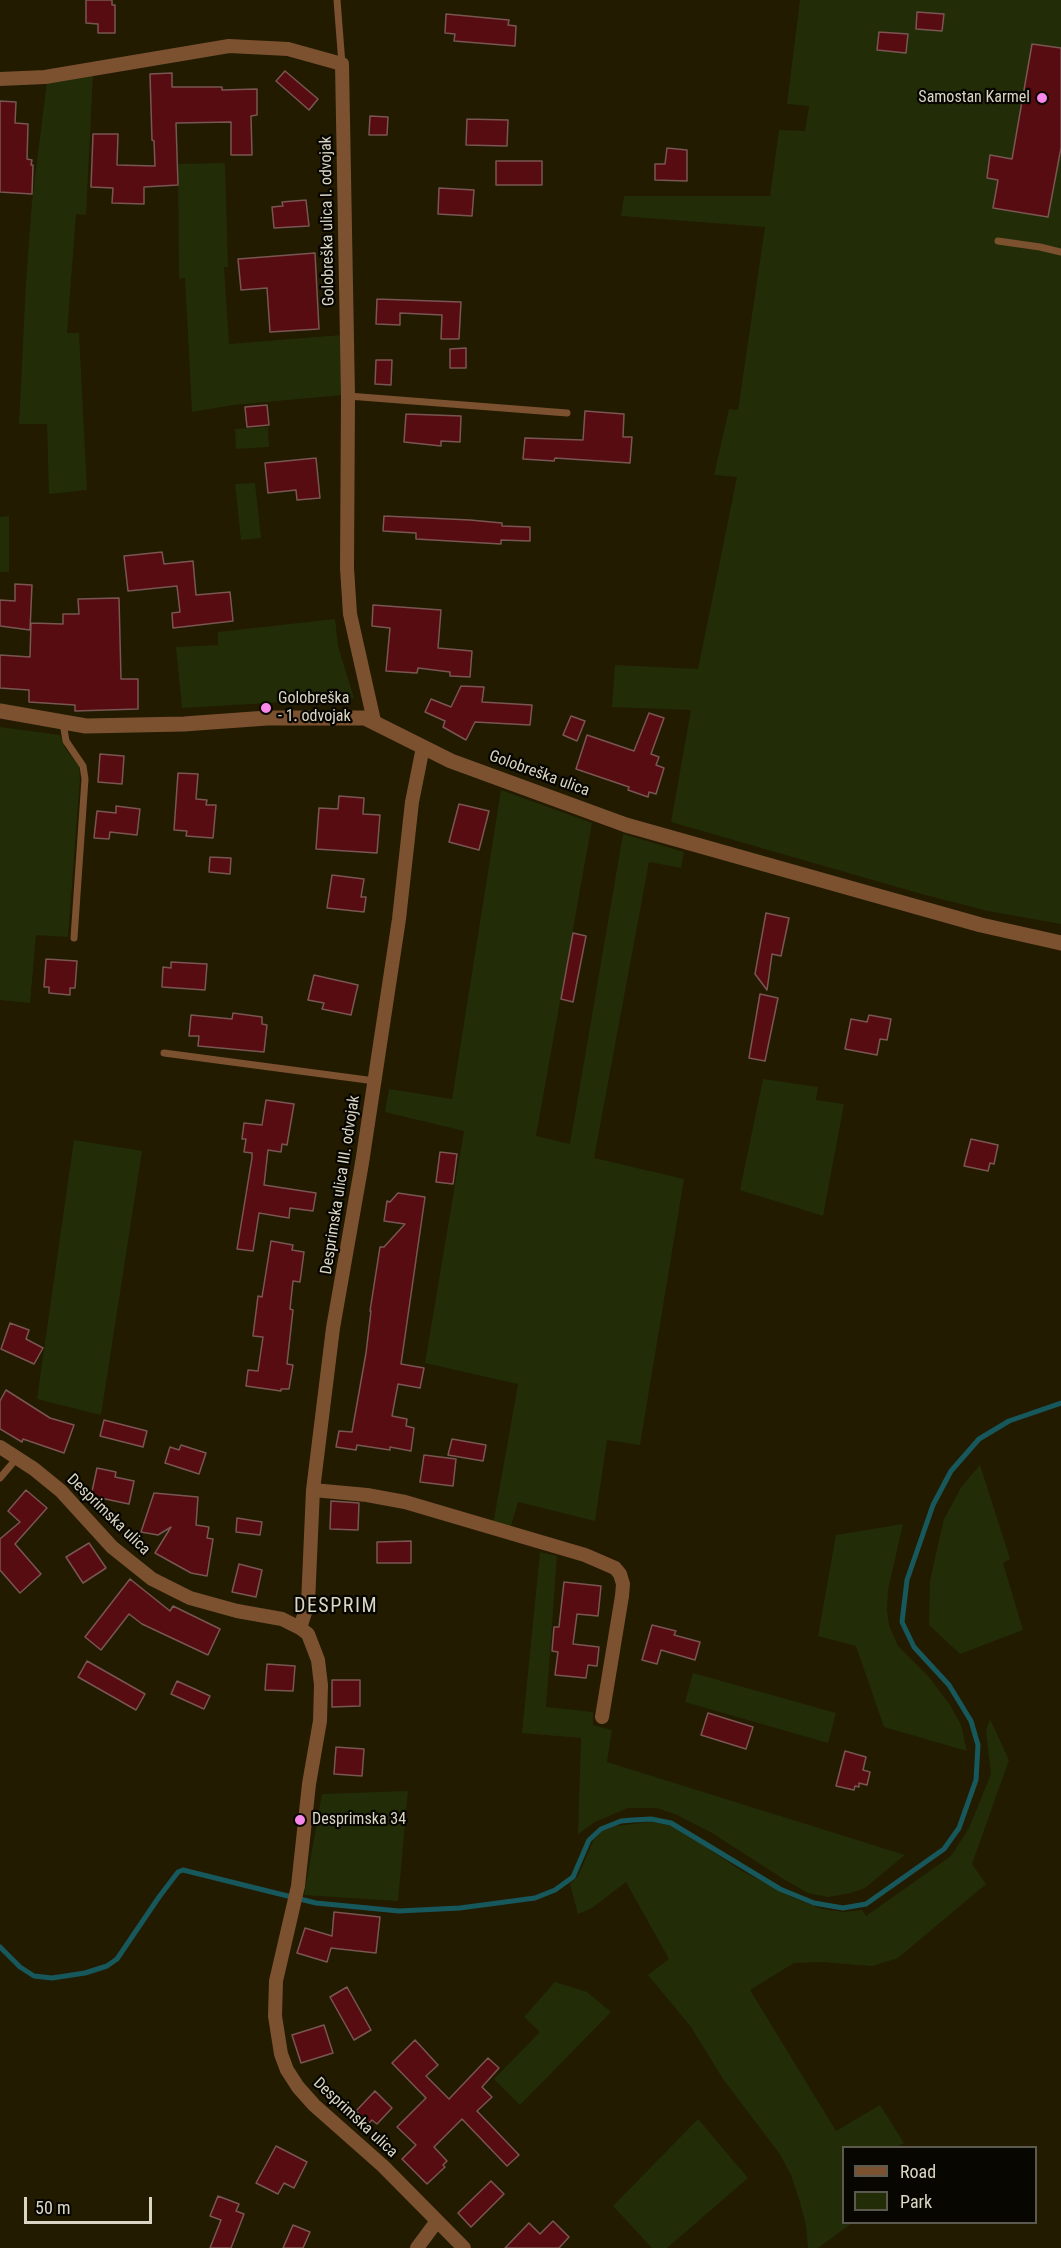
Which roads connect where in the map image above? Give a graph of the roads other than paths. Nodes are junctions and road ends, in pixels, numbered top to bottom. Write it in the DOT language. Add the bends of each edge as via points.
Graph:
graph roads {
  1 [pos="337,0"];
  2 [pos="342,64"];
  3 [pos="0,79"];
  4 [pos="998,241"];
  5 [pos="1061,252"];
  6 [pos="348,396"];
  7 [pos="567,413"];
  8 [pos="0,711"];
  9 [pos="374,721"];
  10 [pos="63,723"];
  11 [pos="423,747"];
  12 [pos="74,938"];
  13 [pos="1061,943"];
  14 [pos="164,1053"];
  15 [pos="375,1081"];
  16 [pos="0,1447"];
  17 [pos="17,1458"];
  18 [pos="0,1478"];
  19 [pos="313,1490"];
  20 [pos="300,1628"];
  21 [pos="602,1717"];
  22 [pos="437,2221"];
  23 [pos="417,2248"];
  24 [pos="464,2248"];
  1 -- 2 [label="lane"];
  2 -- 3 [label="street" via="288,50 229,46 55,76"];
  2 -- 6 [label="street, Golobreška ulica I. odvojak"];
  4 -- 5 [label="lane"];
  6 -- 7 [label="lane"];
  6 -- 9 [label="street, Golobreška ulica I. odvojak" via="346,506 350,614"];
  8 -- 10 [label="street, Golobreška ulica"];
  9 -- 10 [label="street, Golobreška ulica" via="354,717 134,726"];
  9 -- 11 [label="street, Golobreška ulica"];
  10 -- 12 [label="lane" via="66,741 83,766 85,779"];
  11 -- 13 [label="street, Golobreška ulica" via="486,775 626,825 981,925"];
  11 -- 15 [label="street, Desprimska ulica III. odvojak"];
  14 -- 15 [label="lane"];
  15 -- 19 [label="street, Desprimska ulica III. odvojak" via="333,1328"];
  16 -- 17 [label="street, Desprimska ulica"];
  17 -- 18 [label="lane"];
  17 -- 20 [label="street, Desprimska ulica" via="61,1491 112,1547 152,1579 190,1598 282,1619"];
  19 -- 20 [label="street, Desprimska ulica III. odvojak" via="308,1603"];
  19 -- 21 [label="street" via="405,1502 585,1555 615,1568 622,1590"];
  20 -- 22 [label="street, Desprimska ulica" via="314,1645 321,1685 320,1721 298,1886 276,1981 277,2037 287,2070 298,2087"];
  22 -- 23 [label="street"];
  22 -- 24 [label="street, Desprimska ulica"];
}
